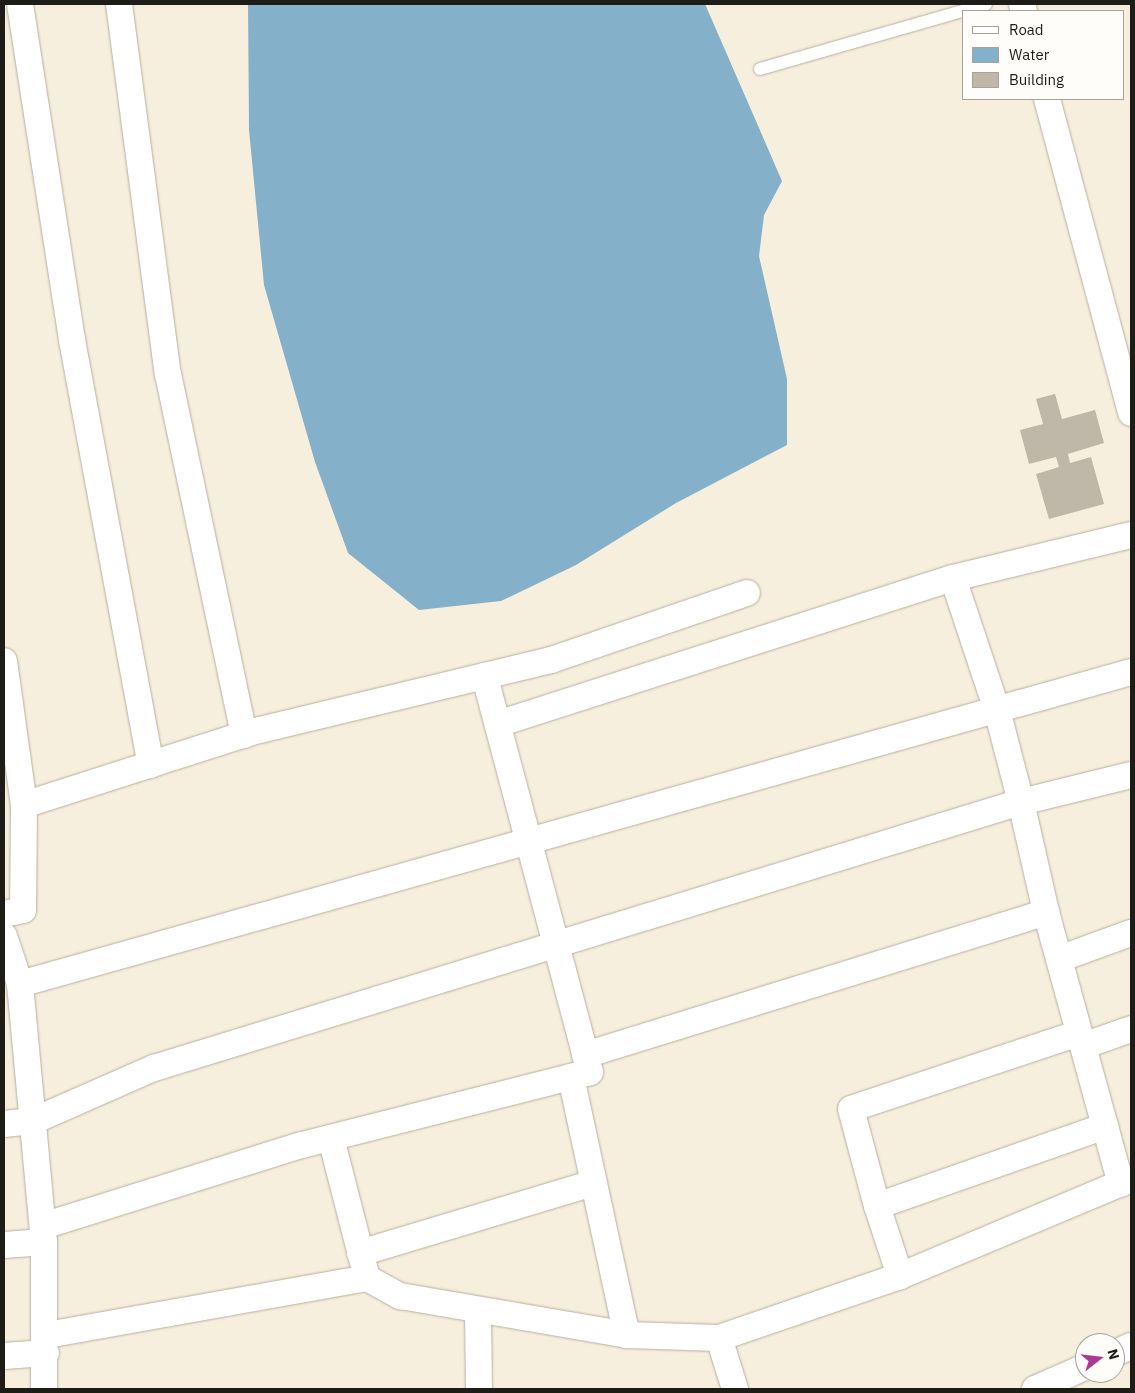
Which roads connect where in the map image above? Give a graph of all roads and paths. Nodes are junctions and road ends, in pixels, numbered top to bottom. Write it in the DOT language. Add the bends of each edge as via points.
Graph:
graph roads {
  1 [pos="20,4"];
  2 [pos="119,4"];
  3 [pos="986,4"];
  4 [pos="965,10"];
  5 [pos="962,11"];
  6 [pos="760,68"];
  7 [pos="1047,100"];
  8 [pos="1131,413"];
  9 [pos="1131,535"];
  10 [pos="953,578"];
  11 [pos="747,593"];
  12 [pos="4,661"];
  13 [pos="1131,672"];
  14 [pos="485,676"];
  15 [pos="997,710"];
  16 [pos="498,724"];
  17 [pos="244,735"];
  18 [pos="151,765"];
  19 [pos="1131,775"];
  20 [pos="1022,802"];
  21 [pos="24,805"];
  22 [pos="530,841"];
  23 [pos="1046,912"];
  24 [pos="4,914"];
  25 [pos="1131,932"];
  26 [pos="4,936"];
  27 [pos="557,944"];
  28 [pos="1059,958"];
  29 [pos="20,984"];
  30 [pos="1131,1029"];
  31 [pos="1081,1039"];
  32 [pos="585,1055"];
  33 [pos="571,1077"];
  34 [pos="33,1121"];
  35 [pos="4,1124"];
  36 [pos="1105,1126"];
  37 [pos="331,1138"];
  38 [pos="1126,1181"];
  39 [pos="594,1183"];
  40 [pos="877,1206"];
  41 [pos="44,1234"];
  42 [pos="4,1245"];
  43 [pos="360,1253"];
  44 [pos="900,1276"];
  45 [pos="367,1278"];
  46 [pos="478,1310"];
  47 [pos="627,1335"];
  48 [pos="719,1338"];
  49 [pos="46,1344"];
  50 [pos="4,1356"];
  51 [pos="1075,1371"];
  52 [pos="44,1389"];
  53 [pos="479,1389"];
  54 [pos="736,1389"];
  55 [pos="1035,1389"];
  1 -- 18 [label="street" via="72,340"];
  2 -- 17 [label="street" via="168,374"];
  3 -- 4 [label="lane"];
  5 -- 6 [label="lane"];
  7 -- 8 [label="street"];
  9 -- 10 [label="street"];
  10 -- 15 [label="street"];
  10 -- 16 [label="street"];
  11 -- 14 [label="street" via="551,660"];
  12 -- 21 [label="street"];
  13 -- 15 [label="street"];
  14 -- 16 [label="street"];
  14 -- 17 [label="street"];
  15 -- 20 [label="street"];
  15 -- 22 [label="street"];
  16 -- 22 [label="street"];
  17 -- 18 [label="street"];
  18 -- 21 [label="street"];
  19 -- 20 [label="street"];
  20 -- 23 [label="street"];
  20 -- 27 [label="street"];
  21 -- 24 [label="street" via="23,910"];
  22 -- 27 [label="street"];
  22 -- 29 [label="street"];
  23 -- 28 [label="street"];
  23 -- 32 [label="street"];
  25 -- 28 [label="street"];
  26 -- 29 [label="street"];
  27 -- 32 [label="street"];
  27 -- 34 [label="street" via="154,1068"];
  28 -- 31 [label="street"];
  29 -- 34 [label="street"];
  30 -- 31 [label="street"];
  31 -- 36 [label="street"];
  31 -- 40 [label="street" via="851,1108"];
  32 -- 33 [label="street" via="590,1072"];
  33 -- 37 [label="street"];
  33 -- 39 [label="street"];
  34 -- 35 [label="street"];
  34 -- 41 [label="street"];
  36 -- 38 [label="street"];
  36 -- 40 [label="street"];
  37 -- 41 [label="street"];
  37 -- 43 [label="street"];
  38 -- 44 [label="street"];
  39 -- 43 [label="street"];
  39 -- 47 [label="street"];
  40 -- 44 [label="street"];
  41 -- 42 [label="street"];
  41 -- 49 [label="street"];
  43 -- 45 [label="street"];
  44 -- 48 [label="street"];
  45 -- 46 [label="street" via="400,1296"];
  45 -- 49 [label="street"];
  46 -- 47 [label="street"];
  46 -- 53 [label="street"];
  47 -- 48 [label="street"];
  48 -- 54 [label="street"];
  49 -- 50 [label="street"];
  49 -- 52 [label="street"];
  51 -- 55 [label="street"];
}
